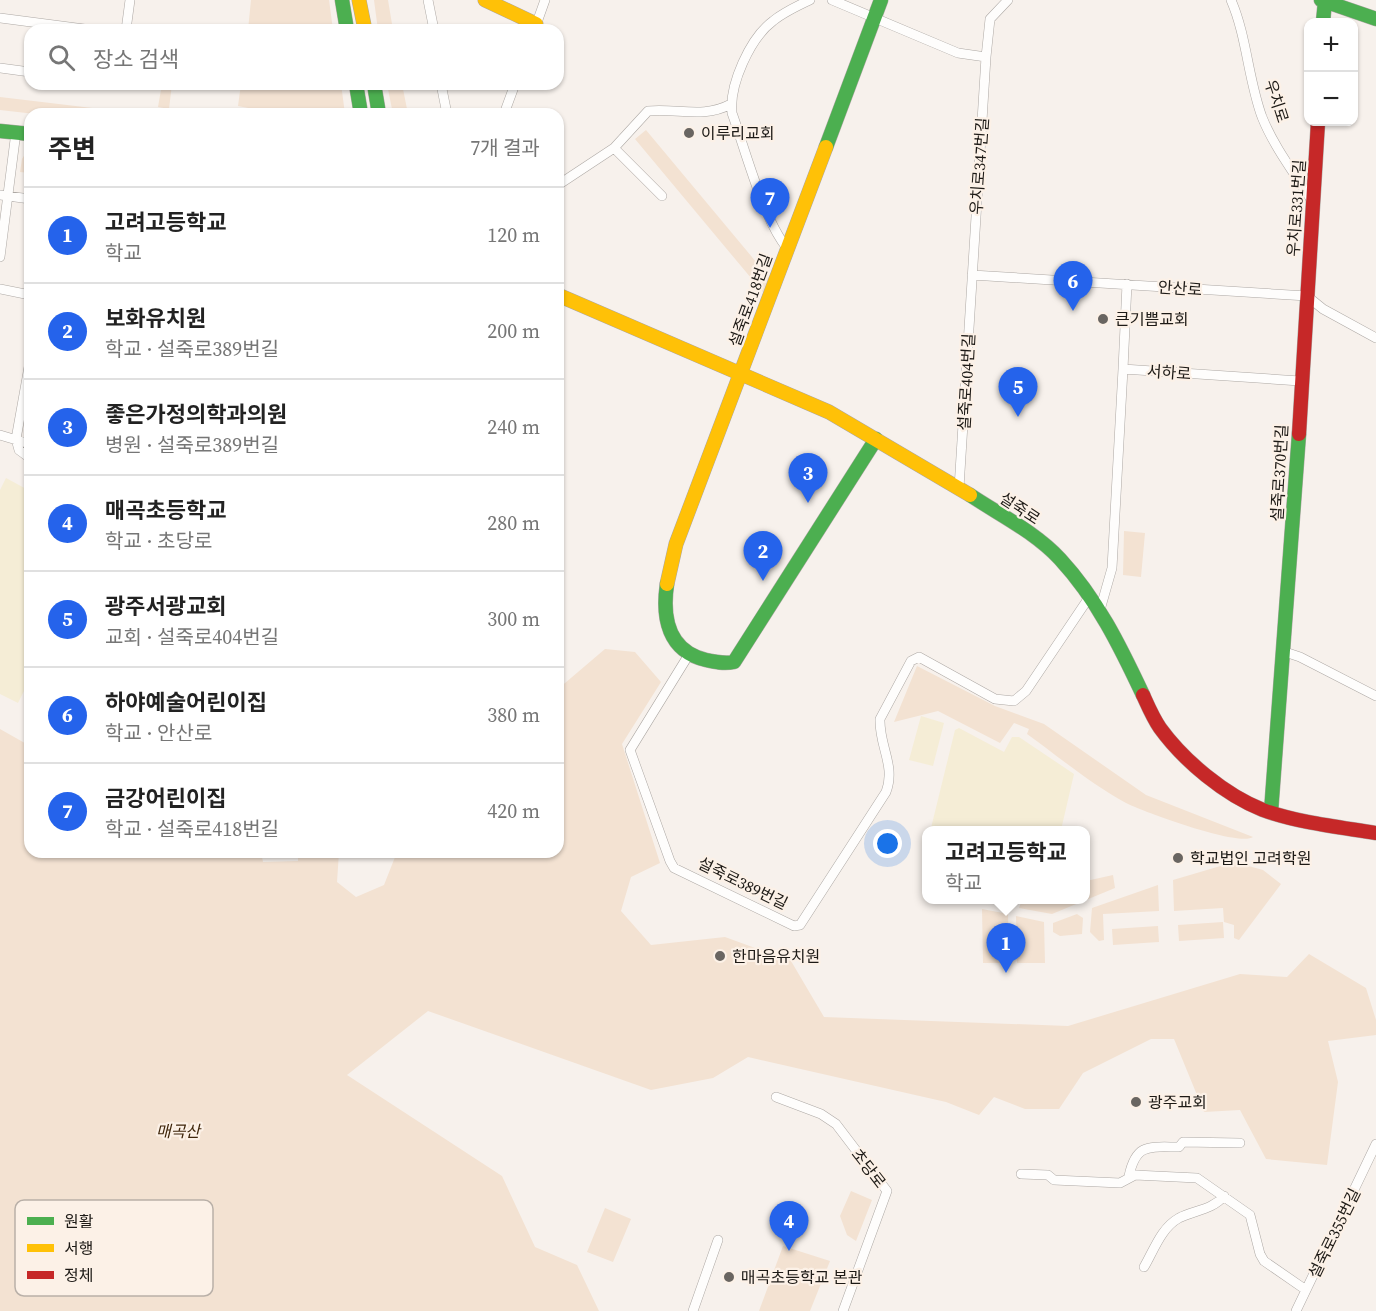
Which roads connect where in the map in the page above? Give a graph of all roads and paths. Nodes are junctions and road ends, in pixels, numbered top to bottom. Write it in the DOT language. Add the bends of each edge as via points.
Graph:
graph roads {
  1 [pos="130,0"];
  2 [pos="342,0"];
  3 [pos="359,0"];
  4 [pos="428,0"];
  5 [pos="545,0"];
  6 [pos="810,0"];
  7 [pos="832,0"];
  8 [pos="881,0"];
  9 [pos="1008,0"];
  10 [pos="1231,0"];
  11 [pos="490,1"];
  12 [pos="1323,1"];
  13 [pos="0,18"];
  14 [pos="874,18"];
  15 [pos="1323,18"];
  16 [pos="1376,19"];
  17 [pos="46,24"];
  18 [pos="127,24"];
  19 [pos="346,24"];
  20 [pos="364,24"];
  21 [pos="433,24"];
  22 [pos="530,24"];
  23 [pos="536,24"];
  24 [pos="986,57"];
  25 [pos="0,68"];
  26 [pos="24,71"];
  27 [pos="357,90"];
  28 [pos="375,90"];
  29 [pos="442,90"];
  30 [pos="512,90"];
  31 [pos="731,104"];
  32 [pos="360,108"];
  33 [pos="378,108"];
  34 [pos="446,108"];
  35 [pos="506,108"];
  36 [pos="1318,126"];
  37 [pos="0,130"];
  38 [pos="23,133"];
  39 [pos="614,148"];
  40 [pos="564,181"];
  41 [pos="4,195"];
  42 [pos="662,196"];
  43 [pos="24,198"];
  44 [pos="1314,202"];
  45 [pos="787,248"];
  46 [pos="0,257"];
  47 [pos="972,275"];
  48 [pos="1127,284"];
  49 [pos="0,289"];
  50 [pos="24,294"];
  51 [pos="1307,296"];
  52 [pos="564,299"];
  53 [pos="1376,338"];
  54 [pos="1123,369"];
  55 [pos="741,374"];
  56 [pos="1300,381"];
  57 [pos="24,408"];
  58 [pos="0,435"];
  59 [pos="16,439"];
  60 [pos="876,439"];
  61 [pos="24,442"];
  62 [pos="24,454"];
  63 [pos="959,488"];
  64 [pos="1090,596"];
  65 [pos="1100,610"];
  66 [pos="1285,652"];
  67 [pos="688,656"];
  68 [pos="1376,696"];
  69 [pos="1271,813"];
  70 [pos="1376,833"];
  71 [pos="776,1097"];
  72 [pos="1240,1143"];
  73 [pos="1376,1144"];
  74 [pos="1021,1174"];
  75 [pos="1129,1176"];
  76 [pos="1224,1196"];
  77 [pos="718,1240"];
  78 [pos="1144,1267"];
  79 [pos="1306,1290"];
  80 [pos="693,1311"];
  81 [pos="843,1311"];
  82 [pos="1296,1311"];
  1 -- 18 [label="street"];
  2 -- 19 [label="street"];
  3 -- 20 [label="street"];
  4 -- 21 [label="street"];
  5 -- 23 [label="street"];
  6 -- 31 [label="street" via="776,18 761,33 739,76"];
  7 -- 14 [label="street"];
  8 -- 14 [label="street"];
  9 -- 24 [label="street, 우치로347번길" via="990,20"];
  10 -- 44 [label="street, 우치로" via="1262,116"];
  11 -- 22 [label="street"];
  12 -- 15 [label="street"];
  12 -- 16 [label="street"];
  13 -- 17 [label="street"];
  14 -- 24 [label="street" via="958,53"];
  14 -- 45 [label="street"];
  24 -- 47 [label="street, 우치로347번길"];
  25 -- 26 [label="street"];
  27 -- 32 [label="street"];
  28 -- 33 [label="street"];
  29 -- 34 [label="street"];
  30 -- 35 [label="street"];
  31 -- 39 [label="street" via="715,112 698,114 648,111"];
  31 -- 45 [label="street, 설죽로418번길" via="777,237"];
  36 -- 44 [label="street, 우치로331번길"];
  37 -- 38 [label="street"];
  38 -- 41 [label="street"];
  39 -- 40 [label="street"];
  39 -- 42 [label="street"];
  41 -- 43 [label="street"];
  41 -- 46 [label="street"];
  44 -- 51 [label="street, 우치로331번길"];
  45 -- 55 [label="street, 설죽로418번길"];
  47 -- 48 [label="street, 안산로"];
  47 -- 63 [label="street, 설죽로404번길"];
  48 -- 51 [label="street, 안산로"];
  48 -- 54 [label="street, 서하로"];
  49 -- 50 [label="street"];
  51 -- 53 [label="street"];
  51 -- 56 [label="street, 설죽로370번길"];
  52 -- 55 [label="street, 설죽로"];
  54 -- 56 [label="street, 서하로"];
  54 -- 65 [label="street" via="1114,550"];
  55 -- 60 [label="street, 설죽로" via="829,412"];
  55 -- 67 [label="street, 설죽로418번길" via="669,566 665,611 669,632"];
  56 -- 66 [label="street, 설죽로370번길"];
  57 -- 59 [label="street"];
  58 -- 59 [label="street"];
  59 -- 61 [label="street"];
  59 -- 62 [label="street"];
  60 -- 63 [label="street, 설죽로"];
  60 -- 67 [label="street" via="734,662 726,664"];
  63 -- 64 [label="street, 설죽로" via="1037,538"];
  64 -- 65 [label="street, 설죽로"];
  64 -- 67 [label="street, 설죽로389번길" via="1026,692 1014,701 995,699 919,657 911,661 880,720 891,766 886,792 800,925 794,926 674,868 670,861 630,750"];
  65 -- 69 [label="street, 설죽로" via="1152,714 1176,748 1221,785"];
  66 -- 68 [label="street"];
  66 -- 69 [label="street, 설죽로370번길"];
  69 -- 70 [label="street, 설죽로"];
  71 -- 81 [label="street, 초당로" via="836,1124 887,1191"];
  72 -- 75 [label="street" via="1183,1142 1179,1147 1145,1148 1132,1160"];
  73 -- 79 [label="street, 설죽로355번길"];
  74 -- 75 [label="street, 설죽로355번길" via="1119,1183"];
  75 -- 76 [label="street, 설죽로355번길" via="1197,1178"];
  76 -- 78 [label="street" via="1217,1204 1178,1218 1164,1229"];
  76 -- 79 [label="street, 설죽로355번길" via="1250,1215 1264,1260"];
  77 -- 80 [label="street"];
  79 -- 82 [label="street, 설죽로355번길"];
}
